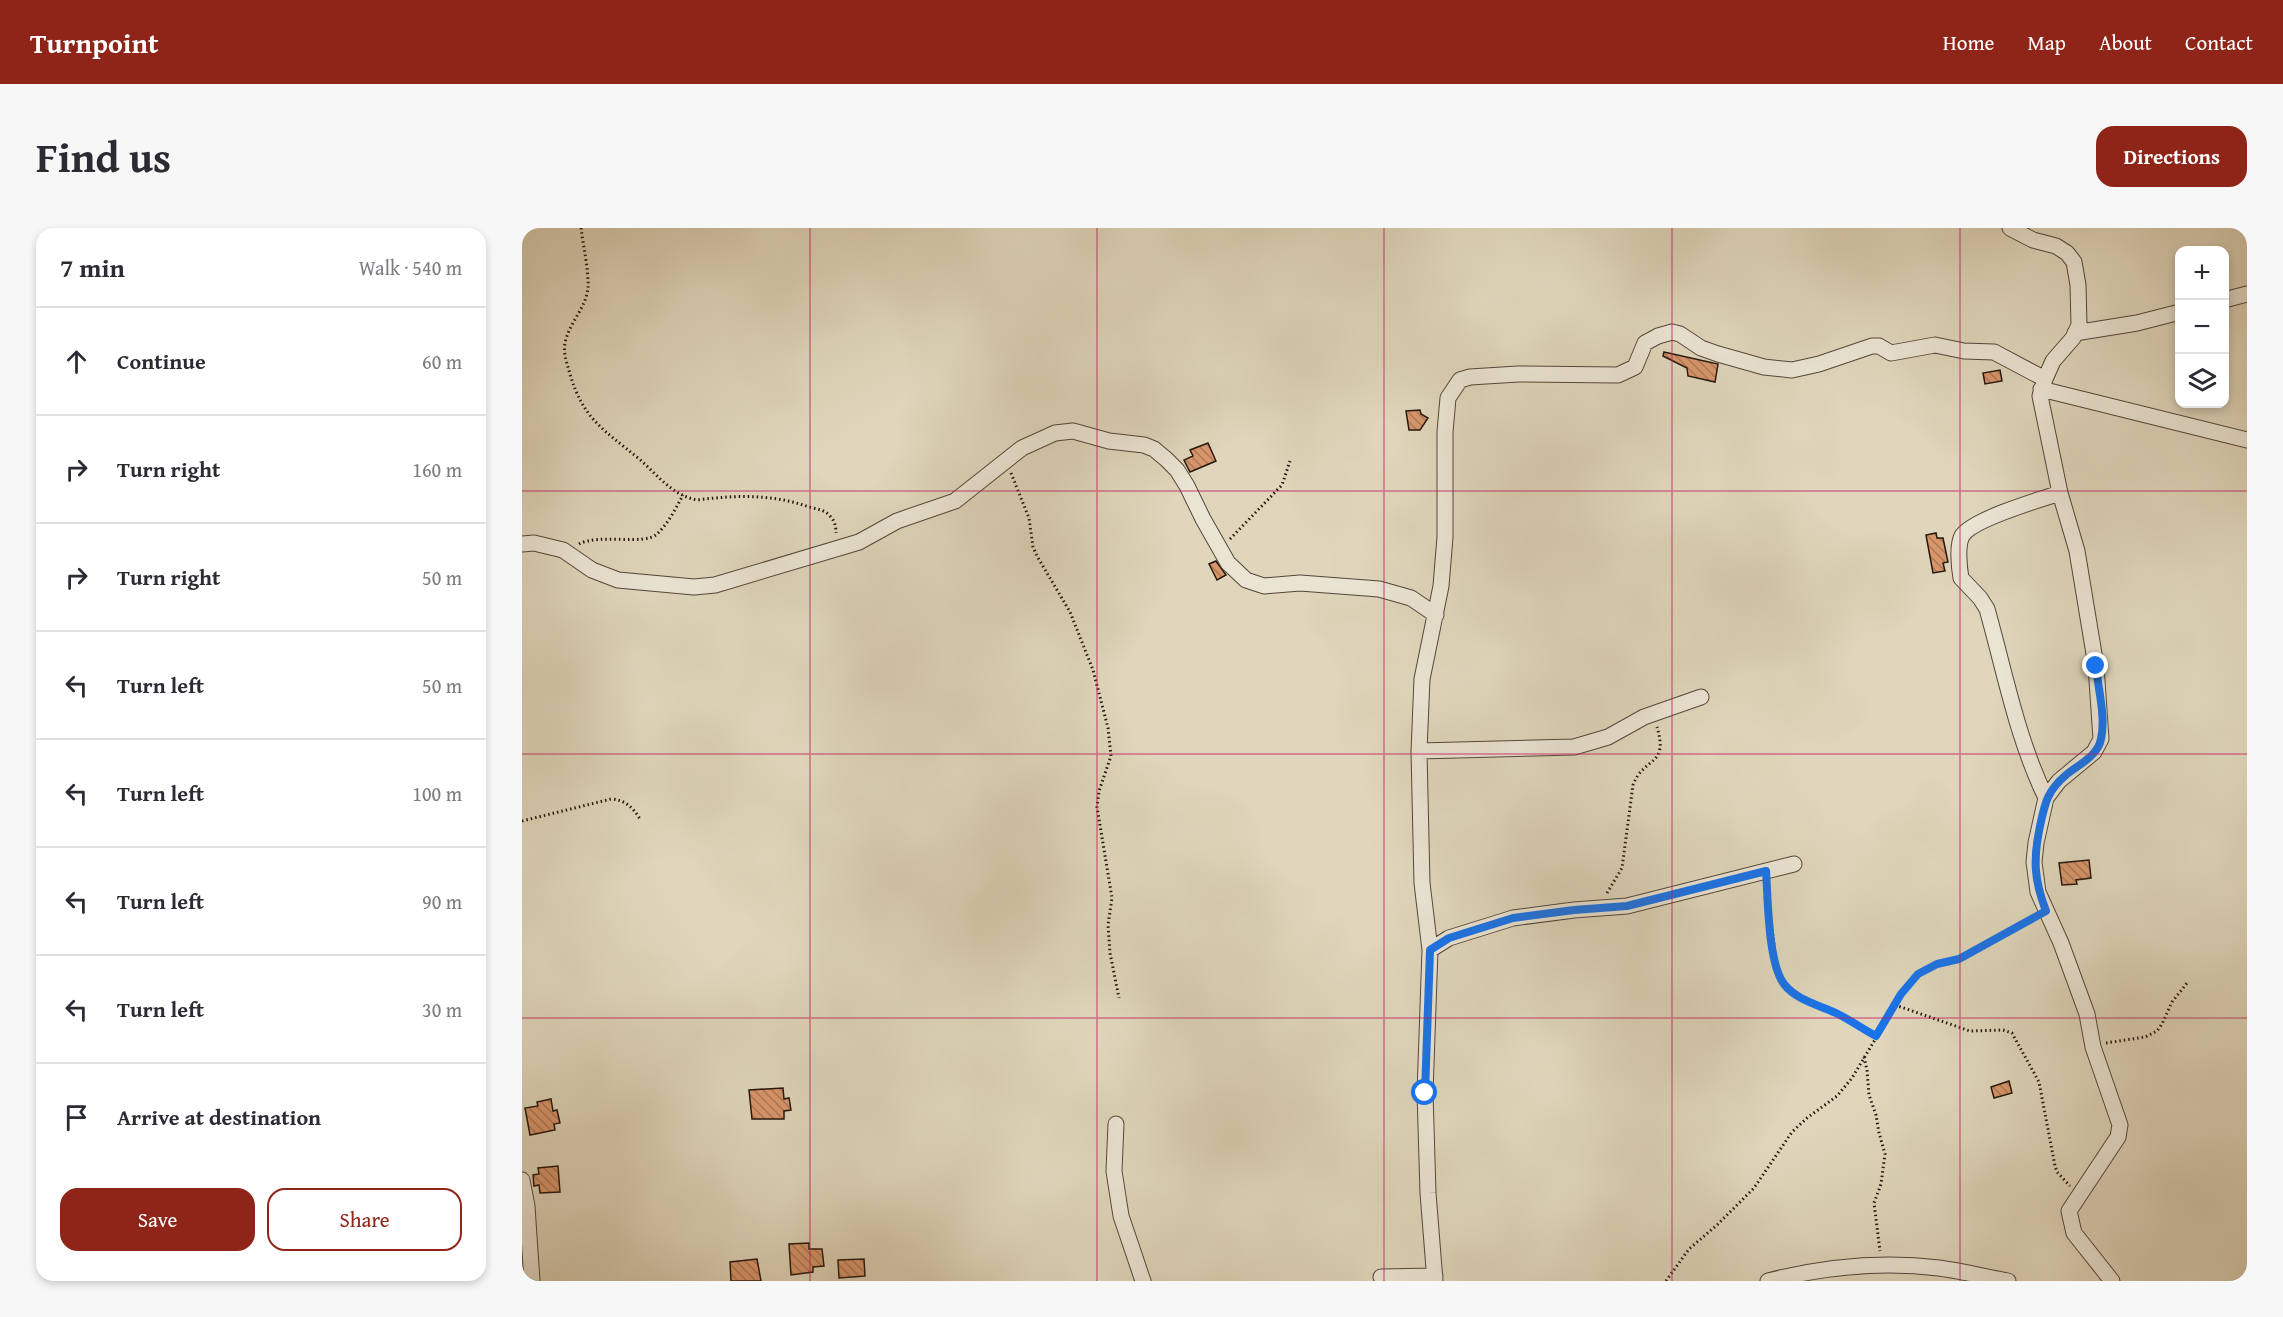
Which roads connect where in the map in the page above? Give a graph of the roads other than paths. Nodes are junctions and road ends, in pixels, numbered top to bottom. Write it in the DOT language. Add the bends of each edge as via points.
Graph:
graph roads {
  1 [pos="2010,228"];
  2 [pos="2247,294"];
  3 [pos="2229,299"];
  4 [pos="2175,313"];
  5 [pos="2076,333"];
  6 [pos="2043,384"];
  7 [pos="2247,440"];
  8 [pos="2060,493"];
  9 [pos="522,544"];
  10 [pos="1436,615"];
  11 [pos="1701,697"];
  12 [pos="1419,751"];
  13 [pos="2046,798"];
  14 [pos="1794,864"];
  15 [pos="1430,950"];
  16 [pos="1116,1124"];
  17 [pos="522,1180"];
  18 [pos="1381,1277"];
  19 [pos="1435,1279"];
  20 [pos="532,1281"];
  21 [pos="1143,1281"];
  22 [pos="1768,1281"];
  23 [pos="2008,1281"];
  24 [pos="2112,1281"];
  1 -- 5 [label="street" via="2039,243 2056,246 2071,257 2079,301"];
  2 -- 3 [label="street"];
  4 -- 5 [label="street"];
  5 -- 6 [label="street" via="2057,355"];
  6 -- 7 [label="street"];
  6 -- 8 [label="street" via="2042,412"];
  6 -- 10 [label="street" via="1994,352 1941,345 1891,353 1872,346 1792,370 1764,367 1707,351 1672,332 1647,341 1635,367 1618,375 1518,374 1460,380 1448,398 1446,417 1445,537"];
  8 -- 13 [label="street" via="2077,551 2096,666 2101,739 2094,752 2059,781"];
  8 -- 13 [label="street" via="1982,523 1968,530 1960,541 1961,578 1987,609 2024,745"];
  9 -- 10 [label="street" via="569,552 609,578 694,587 716,585 866,539 904,518 955,501 1029,444 1054,433 1073,431 1154,449 1177,470 1220,549 1239,575 1255,585 1300,583 1379,589 1411,598"];
  10 -- 12 [label="street" via="1422,679"];
  11 -- 12 [label="street" via="1652,714 1608,737 1574,747"];
  12 -- 15 [label="street" via="1422,883"];
  13 -- 24 [label="street" via="2034,862 2038,892 2087,1014 2093,1047 2120,1125 2118,1137 2069,1211 2074,1233"];
  14 -- 15 [label="street" via="1649,902 1513,918 1449,938"];
  15 -- 19 [label="street" via="1425,1093"];
  16 -- 21 [label="street" via="1114,1171 1121,1216"];
  17 -- 20 [label="street"];
  18 -- 19 [label="street"];
  22 -- 23 [label="street" via="1882,1265 1940,1268"];
}
